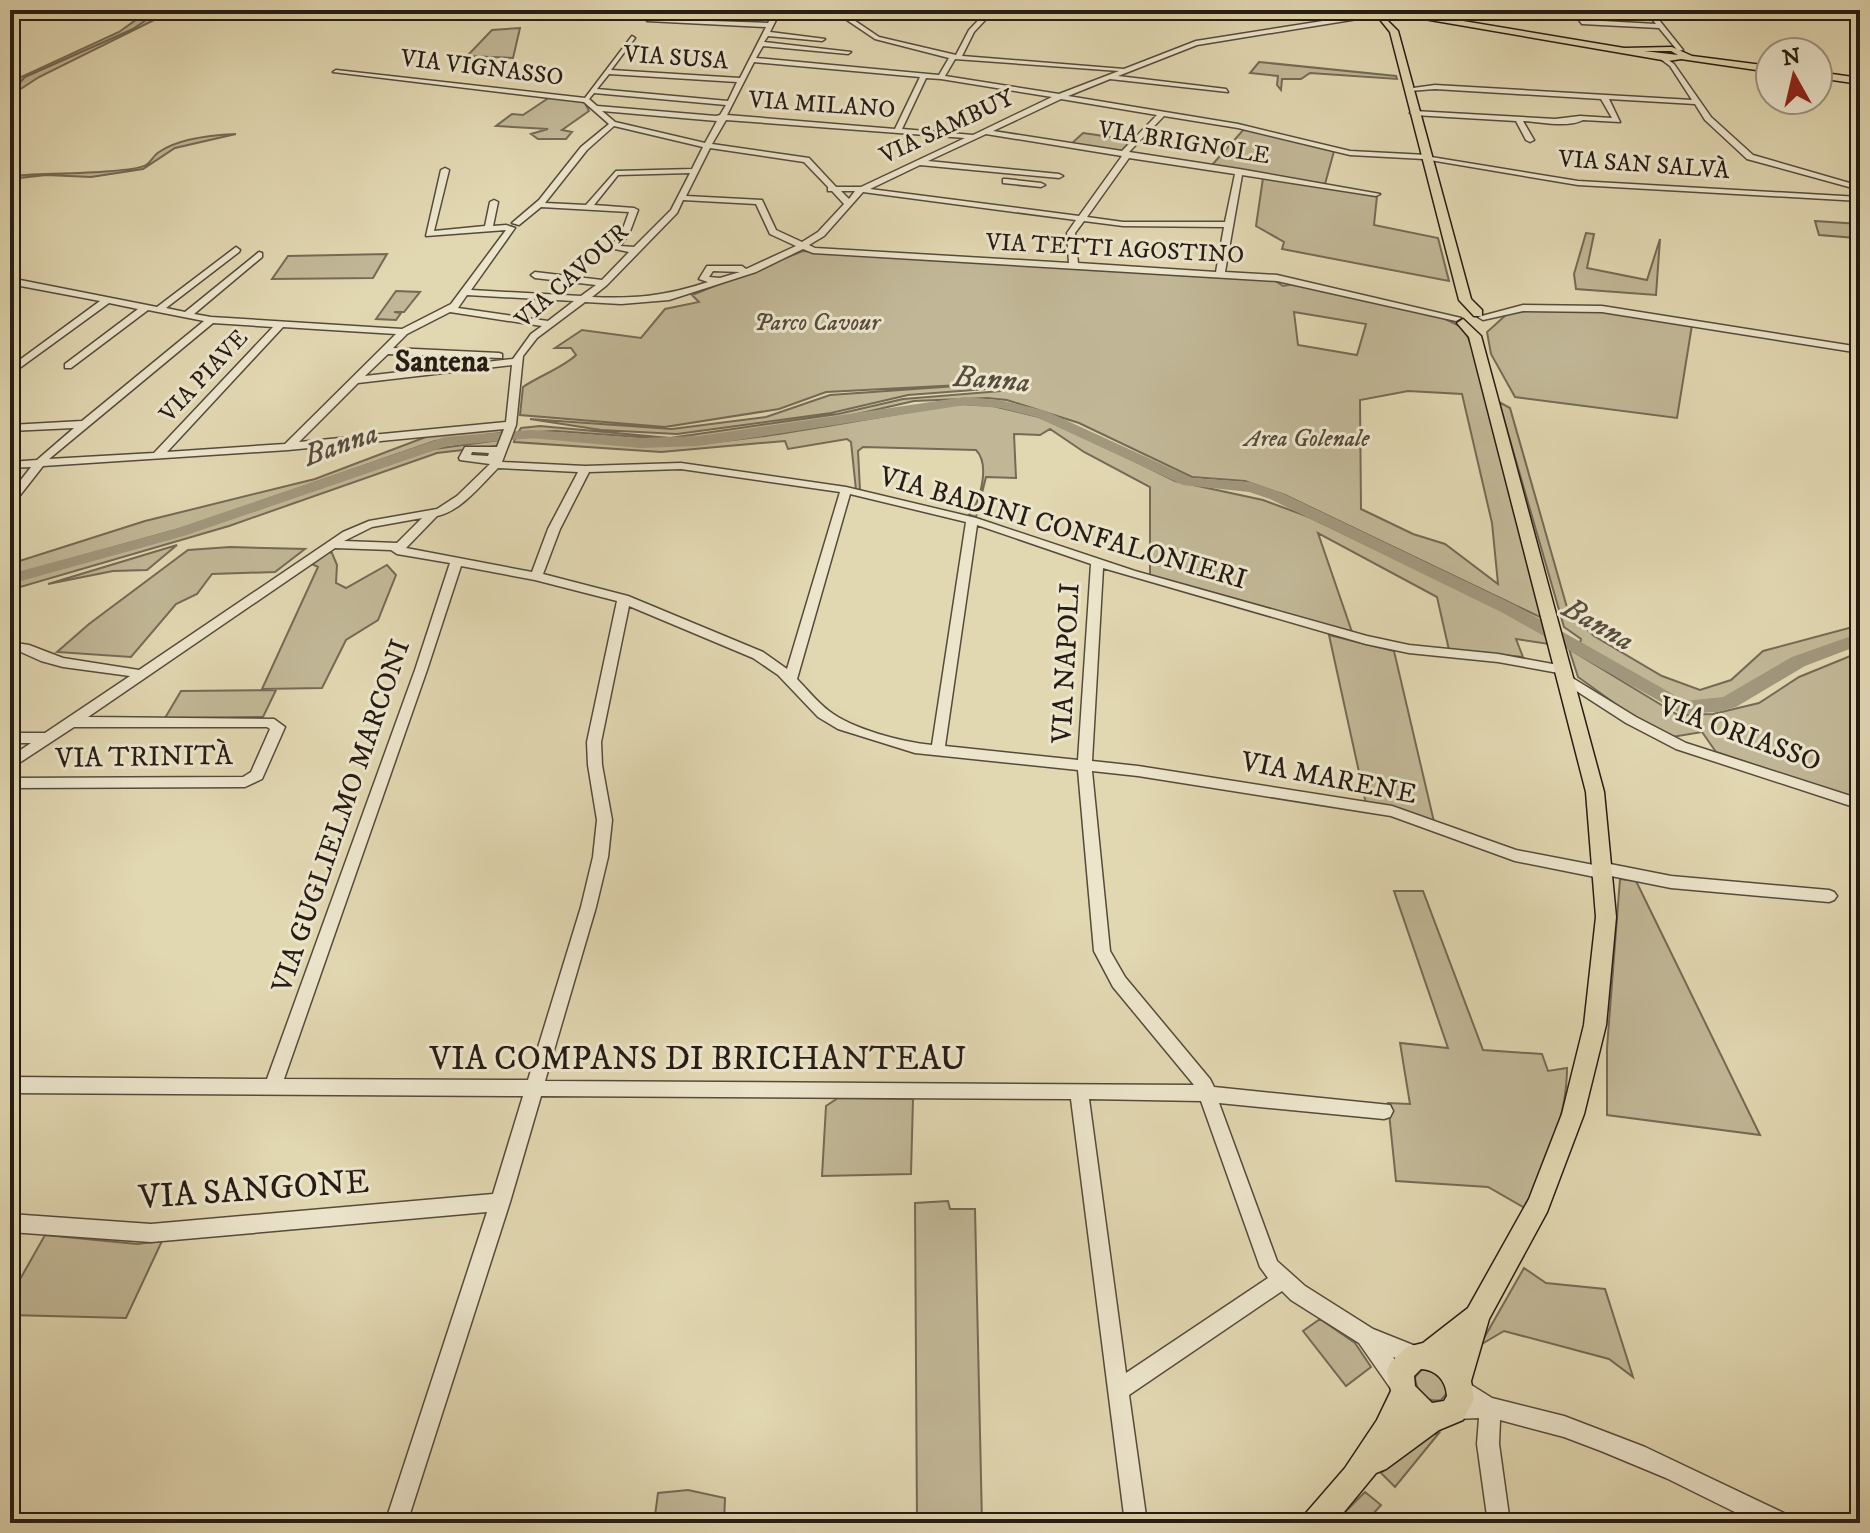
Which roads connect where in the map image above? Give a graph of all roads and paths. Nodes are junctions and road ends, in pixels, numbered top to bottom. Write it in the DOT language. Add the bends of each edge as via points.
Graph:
graph roads {
  1 [pos="163,10"];
  2 [pos="752,10"];
  3 [pos="778,10"];
  4 [pos="835,10"];
  5 [pos="1574,10"];
  6 [pos="1648,10"];
  7 [pos="989,12"];
  8 [pos="78,13"];
  9 [pos="1380,13"];
  10 [pos="1152,14"];
  11 [pos="1348,14"];
  12 [pos="1398,20"];
  13 [pos="650,21"];
  14 [pos="771,25"];
  15 [pos="1462,25"];
  16 [pos="1660,26"];
  17 [pos="766,34"];
  18 [pos="632,38"];
  19 [pos="822,39"];
  20 [pos="761,44"];
  21 [pos="848,52"];
  22 [pos="1671,52"];
  23 [pos="956,57"];
  24 [pos="753,60"];
  25 [pos="1671,60"];
  26 [pos="1754,67"];
  27 [pos="1126,70"];
  28 [pos="336,72"];
  29 [pos="608,72"];
  30 [pos="924,75"];
  31 [pos="941,77"];
  32 [pos="1109,77"];
  33 [pos="1834,77"];
  34 [pos="742,80"];
  35 [pos="1860,81"];
  36 [pos="1408,85"];
  37 [pos="592,91"];
  38 [pos="1226,91"];
  39 [pos="1061,96"];
  40 [pos="1604,97"];
  41 [pos="586,100"];
  42 [pos="1697,102"];
  43 [pos="731,103"];
  44 [pos="594,108"];
  45 [pos="1163,113"];
  46 [pos="1414,113"];
  47 [pos="721,118"];
  48 [pos="1518,119"];
  49 [pos="613,124"];
  50 [pos="897,131"];
  51 [pos="985,132"];
  52 [pos="974,137"];
  53 [pos="1530,140"];
  54 [pos="709,146"];
  55 [pos="1125,154"];
  56 [pos="931,157"];
  57 [pos="1427,158"];
  58 [pos="919,162"];
  59 [pos="906,169"];
  60 [pos="445,170"];
  61 [pos="696,171"];
  62 [pos="1071,171"];
  63 [pos="1239,171"];
  64 [pos="1059,176"];
  65 [pos="1041,185"];
  66 [pos="1860,188"];
  67 [pos="831,189"];
  68 [pos="861,190"];
  69 [pos="1376,194"];
  70 [pos="682,198"];
  71 [pos="1860,199"];
  72 [pos="494,202"];
  73 [pos="848,203"];
  74 [pos="541,205"];
  75 [pos="588,208"];
  76 [pos="1082,218"];
  77 [pos="1229,225"];
  78 [pos="511,226"];
  79 [pos="488,230"];
  80 [pos="625,234"];
  81 [pos="649,237"];
  82 [pos="802,246"];
  83 [pos="236,250"];
  84 [pos="635,250"];
  85 [pos="259,255"];
  86 [pos="1074,265"];
  87 [pos="753,270"];
  88 [pos="1220,274"];
  89 [pos="535,275"];
  90 [pos="721,280"];
  91 [pos="10,281"];
  92 [pos="604,283"];
  93 [pos="465,292"];
  94 [pos="106,301"];
  95 [pos="582,301"];
  96 [pos="145,308"];
  97 [pos="449,309"];
  98 [pos="158,310"];
  99 [pos="1461,313"];
  100 [pos="186,316"];
  101 [pos="211,320"];
  102 [pos="1479,322"];
  103 [pos="281,324"];
  104 [pos="549,324"];
  105 [pos="404,332"];
  106 [pos="1860,350"];
  107 [pos="388,351"];
  108 [pos="518,358"];
  109 [pos="68,366"];
  110 [pos="10,372"];
  111 [pos="358,380"];
  112 [pos="86,424"];
  113 [pos="510,426"];
  114 [pos="10,428"];
  115 [pos="288,447"];
  116 [pos="157,456"];
  117 [pos="39,463"];
  118 [pos="10,465"];
  119 [pos="495,465"];
  120 [pos="585,469"];
  121 [pos="846,490"];
  122 [pos="10,501"];
  123 [pos="432,515"];
  124 [pos="972,520"];
  125 [pos="332,544"];
  126 [pos="398,547"];
  127 [pos="456,562"];
  128 [pos="1097,563"];
  129 [pos="536,576"];
  130 [pos="624,599"];
  131 [pos="10,646"];
  132 [pos="1563,667"];
  133 [pos="141,675"];
  134 [pos="790,681"];
  135 [pos="72,722"];
  136 [pos="10,738"];
  137 [pos="48,738"];
  138 [pos="938,750"];
  139 [pos="10,764"];
  140 [pos="1085,767"];
  141 [pos="10,783"];
  142 [pos="1860,804"];
  143 [pos="1605,871"];
  144 [pos="1829,896"];
  145 [pos="10,1085"];
  146 [pos="273,1087"];
  147 [pos="536,1088"];
  148 [pos="1079,1090"];
  149 [pos="1210,1095"];
  150 [pos="1384,1111"];
  151 [pos="501,1202"];
  152 [pos="10,1223"];
  153 [pos="1281,1280"];
  154 [pos="1478,1314"];
  155 [pos="1366,1336"];
  156 [pos="1422,1356"];
  157 [pos="1119,1390"];
  158 [pos="1402,1390"];
  159 [pos="1452,1399"];
  160 [pos="1489,1407"];
  161 [pos="1367,1465"];
  162 [pos="396,1523"];
  163 [pos="1136,1523"];
  164 [pos="1316,1523"];
  165 [pos="1499,1523"];
  166 [pos="1780,1523"];
  1 -- 8 [label="street"];
  2 -- 3 [label="street"];
  3 -- 14 [label="street, VIA CAVOUR"];
  4 -- 23 [label="street" via="877,38"];
  5 -- 16 [label="street" via="1582,22"];
  6 -- 16 [label="street"];
  7 -- 10 [label="street"];
  7 -- 23 [label="street"];
  9 -- 11 [label="main road"];
  9 -- 12 [label="main road"];
  9 -- 12 [label="main road"];
  11 -- 27 [label="street, VIA SAMBUY" via="1196,43"];
  12 -- 15 [label="main road"];
  12 -- 15 [label="main road"];
  12 -- 36 [label="main road"];
  13 -- 14 [label="street"];
  14 -- 17 [label="street, VIA CAVOUR"];
  15 -- 22 [label="main road"];
  16 -- 22 [label="street"];
  17 -- 19 [label="street"];
  17 -- 20 [label="street, VIA CAVOUR"];
  18 -- 29 [label="street"];
  20 -- 21 [label="street"];
  20 -- 24 [label="street, VIA CAVOUR"];
  22 -- 25 [label="main road"];
  22 -- 26 [label="main road"];
  23 -- 27 [label="street"];
  23 -- 31 [label="street"];
  24 -- 30 [label="street, VIA SAN SALVÀ"];
  24 -- 34 [label="street, VIA CAVOUR"];
  25 -- 42 [label="street"];
  27 -- 32 [label="street, VIA SAMBUY"];
  28 -- 41 [label="street, VIA VIGNASSO"];
  29 -- 34 [label="street, VIA SUSA"];
  29 -- 37 [label="street"];
  30 -- 31 [label="street, VIA SAN SALVÀ"];
  30 -- 50 [label="street"];
  31 -- 39 [label="street, VIA SAN SALVÀ"];
  32 -- 38 [label="street"];
  32 -- 39 [label="street, VIA SAMBUY"];
  33 -- 35 [label="main road"];
  34 -- 43 [label="street, VIA CAVOUR"];
  36 -- 40 [label="street"];
  36 -- 46 [label="main road"];
  37 -- 41 [label="street"];
  37 -- 43 [label="street"];
  39 -- 45 [label="street, VIA SAN SALVÀ"];
  39 -- 51 [label="street, VIA SAMBUY"];
  40 -- 42 [label="street"];
  40 -- 48 [label="street" via="1617,120"];
  41 -- 44 [label="street, VIA VIGNASSO"];
  42 -- 66 [label="street" via="1752,158"];
  43 -- 47 [label="street, VIA CAVOUR"];
  44 -- 47 [label="street, VIA MILANO"];
  44 -- 49 [label="street, VIA VIGNASSO"];
  45 -- 55 [label="street"];
  45 -- 57 [label="street, VIA SAN SALVÀ" via="1341,151"];
  46 -- 48 [label="street"];
  46 -- 57 [label="main road"];
  47 -- 50 [label="street, VIA MILANO"];
  47 -- 54 [label="street, VIA CAVOUR"];
  48 -- 53 [label="street"];
  49 -- 54 [label="street, VIA VIGNASSO"];
  49 -- 74 [label="street" via="584,147"];
  50 -- 52 [label="street, VIA MILANO"];
  51 -- 52 [label="street, VIA SAMBUY"];
  51 -- 55 [label="street, VIA BRIGNOLE"];
  52 -- 56 [label="street, VIA SAMBUY"];
  54 -- 61 [label="street, VIA CAVOUR"];
  54 -- 67 [label="street, VIA VIGNASSO" via="806,160"];
  55 -- 63 [label="street, VIA BRIGNOLE"];
  55 -- 76 [label="street"];
  56 -- 58 [label="street, VIA SAMBUY"];
  56 -- 62 [label="street"];
  57 -- 71 [label="street, VIA SAN SALVÀ" via="1578,183"];
  57 -- 99 [label="main road"];
  58 -- 59 [label="street, VIA SAMBUY"];
  58 -- 64 [label="street"];
  59 -- 65 [label="street"];
  59 -- 68 [label="street, VIA SAMBUY"];
  60 -- 79 [label="street" via="429,234"];
  61 -- 70 [label="street, VIA CAVOUR"];
  61 -- 75 [label="street" via="616,173"];
  63 -- 69 [label="street, VIA BRIGNOLE"];
  63 -- 77 [label="street"];
  67 -- 68 [label="street"];
  67 -- 73 [label="street, VIA VIGNASSO"];
  68 -- 73 [label="street, VIA SAMBUY"];
  68 -- 76 [label="street"];
  70 -- 81 [label="street, VIA CAVOUR"];
  70 -- 82 [label="street" via="759,202 771,230"];
  72 -- 79 [label="street"];
  73 -- 82 [label="street, VIA SAMBUY" via="821,234"];
  74 -- 75 [label="street"];
  74 -- 78 [label="street"];
  75 -- 80 [label="street" via="634,210"];
  76 -- 77 [label="street" via="1123,224"];
  76 -- 86 [label="street" via="1069,237"];
  77 -- 88 [label="street"];
  78 -- 79 [label="street"];
  78 -- 93 [label="street"];
  80 -- 81 [label="street"];
  80 -- 84 [label="street" via="614,248"];
  81 -- 84 [label="street, VIA CAVOUR"];
  82 -- 86 [label="street, VIA TETTI AGOSTINO"];
  82 -- 87 [label="street, VIA SAMBUY"];
  83 -- 98 [label="street"];
  84 -- 92 [label="street, VIA CAVOUR"];
  85 -- 100 [label="street"];
  86 -- 88 [label="street, VIA TETTI AGOSTINO"];
  87 -- 90 [label="street, VIA SAMBUY"];
  87 -- 90 [label="street" via="710,268 703,279"];
  88 -- 99 [label="street, VIA TETTI AGOSTINO" via="1282,279"];
  89 -- 92 [label="street"];
  90 -- 95 [label="street, VIA SAMBUY" via="669,297"];
  91 -- 94 [label="street"];
  92 -- 95 [label="street, VIA CAVOUR"];
  93 -- 95 [label="street, VIA SAMBUY"];
  93 -- 97 [label="street"];
  94 -- 96 [label="street"];
  94 -- 110 [label="street"];
  95 -- 104 [label="street, VIA CAVOUR"];
  96 -- 98 [label="street"];
  96 -- 109 [label="street"];
  97 -- 104 [label="street"];
  97 -- 105 [label="street"];
  98 -- 100 [label="street"];
  99 -- 102 [label="main road"];
  99 -- 102 [label="main road"];
  100 -- 101 [label="street"];
  101 -- 103 [label="street"];
  101 -- 112 [label="street"];
  102 -- 106 [label="street" via="1514,309 1602,309"];
  102 -- 132 [label="main road"];
  103 -- 105 [label="street"];
  103 -- 116 [label="street, VIA PIAVE"];
  104 -- 108 [label="street, VIA CAVOUR"];
  105 -- 107 [label="street"];
  107 -- 108 [label="street"];
  107 -- 111 [label="street"];
  108 -- 111 [label="street"];
  108 -- 113 [label="street, VIA CAVOUR"];
  111 -- 115 [label="street"];
  112 -- 114 [label="street"];
  112 -- 117 [label="street"];
  113 -- 115 [label="street"];
  113 -- 119 [label="street, VIA CAVOUR"];
  115 -- 116 [label="street"];
  116 -- 117 [label="street"];
  117 -- 118 [label="street"];
  117 -- 122 [label="street"];
  119 -- 120 [label="street, VIA BADINI CONFALONIERI"];
  119 -- 123 [label="street, VIA CAVOUR" via="461,498"];
  120 -- 121 [label="street, VIA BADINI CONFALONIERI" via="681,466"];
  120 -- 129 [label="street"];
  121 -- 124 [label="street, VIA BADINI CONFALONIERI"];
  121 -- 134 [label="street"];
  123 -- 125 [label="street, VIA CAVOUR" via="369,524"];
  123 -- 126 [label="street"];
  124 -- 128 [label="street, VIA BADINI CONFALONIERI"];
  124 -- 138 [label="street"];
  125 -- 126 [label="street, VIA MARENE"];
  125 -- 133 [label="street, VIA CAVOUR"];
  126 -- 127 [label="street, VIA MARENE"];
  127 -- 129 [label="street, VIA MARENE"];
  127 -- 146 [label="street, VIA GUGLIELMO MARCONI"];
  128 -- 132 [label="street, VIA BADINI CONFALONIERI" via="1366,640"];
  128 -- 140 [label="street, VIA NAPOLI"];
  129 -- 130 [label="street, VIA MARENE"];
  130 -- 134 [label="street, VIA MARENE" via="745,649"];
  130 -- 147 [label="street" via="594,742 604,800 603,834"];
  131 -- 133 [label="street" via="31,648 49,660"];
  132 -- 142 [label="street, VIA ORIASSO" via="1631,720 1681,746"];
  132 -- 143 [label="main road" via="1595,792"];
  133 -- 135 [label="street, VIA TRINITÀ"];
  134 -- 138 [label="street, VIA MARENE" via="843,726 899,745"];
  135 -- 137 [label="street, VIA TRINITÀ"];
  135 -- 141 [label="street, VIA TRINITÀ" via="269,722 278,727 257,775 245,782"];
  136 -- 137 [label="street, VIA TRINITÀ"];
  137 -- 139 [label="street, VIA TRINITÀ"];
  138 -- 140 [label="street, VIA MARENE"];
  140 -- 143 [label="street, VIA MARENE" via="1392,811 1515,855"];
  140 -- 149 [label="street, VIA NAPOLI" via="1102,951 1119,982 1180,1051"];
  143 -- 144 [label="street, VIA MARENE"];
  143 -- 154 [label="main road" via="1602,979 1573,1114 1539,1204"];
  145 -- 146 [label="street, VIA COMPANS DI BRICHANTEAU"];
  146 -- 147 [label="street, VIA COMPANS DI BRICHANTEAU"];
  147 -- 148 [label="street, VIA COMPANS DI BRICHANTEAU"];
  147 -- 151 [label="street"];
  148 -- 149 [label="street, VIA COMPANS DI BRICHANTEAU"];
  148 -- 157 [label="street"];
  149 -- 150 [label="street, VIA COMPANS DI BRICHANTEAU"];
  149 -- 153 [label="street, VIA NAPOLI" via="1261,1249"];
  151 -- 152 [label="street, VIA SANGONE" via="151,1233"];
  151 -- 162 [label="street"];
  153 -- 155 [label="street"];
  153 -- 157 [label="street"];
  154 -- 156 [label="main road"];
  154 -- 159 [label="main road"];
  155 -- 156 [label="street"];
  155 -- 158 [label="street"];
  156 -- 158 [label="main road" via="1400,1371"];
  156 -- 159 [label="main road" via="1446,1364"];
  157 -- 163 [label="street"];
  158 -- 159 [label="main road" via="1416,1409"];
  158 -- 161 [label="main road"];
  159 -- 160 [label="street"];
  159 -- 161 [label="main road"];
  160 -- 165 [label="street" via="1488,1444"];
  160 -- 166 [label="street" via="1596,1438"];
  161 -- 164 [label="main road"];
}
